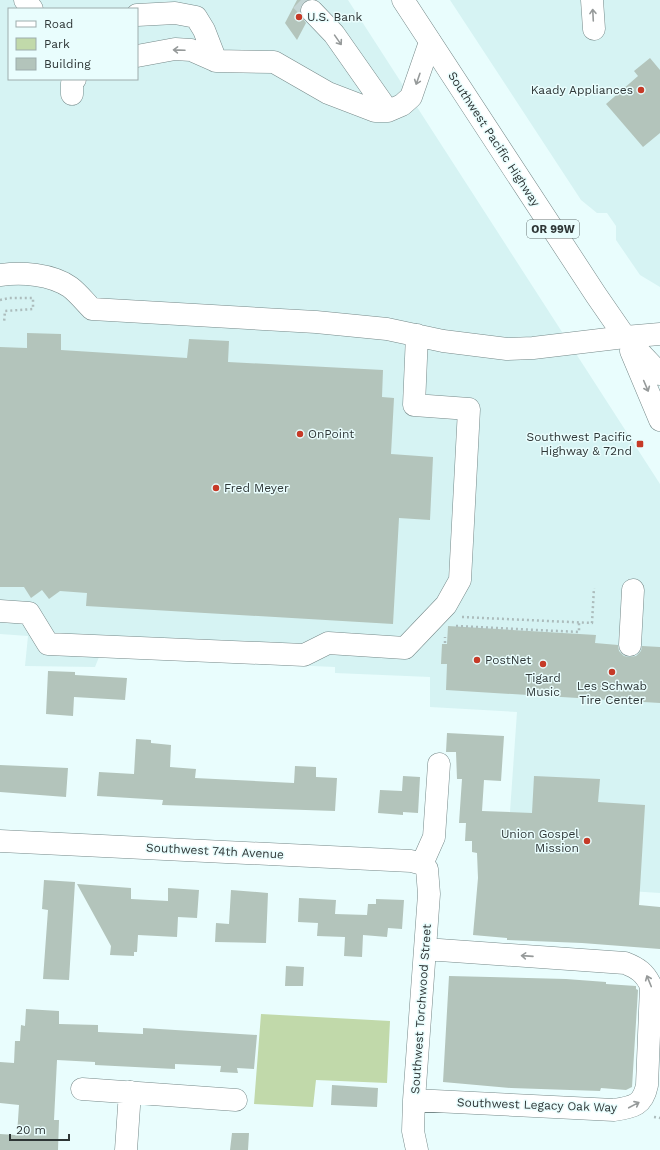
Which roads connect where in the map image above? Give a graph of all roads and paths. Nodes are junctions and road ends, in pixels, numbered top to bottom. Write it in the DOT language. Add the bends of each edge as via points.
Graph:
graph roads {
  1 [pos="25,0"];
  2 [pos="403,0"];
  3 [pos="592,0"];
  4 [pos="31,8"];
  5 [pos="312,11"];
  6 [pos="138,15"];
  7 [pos="594,29"];
  8 [pos="430,42"];
  9 [pos="138,56"];
  10 [pos="216,61"];
  11 [pos="388,111"];
  12 [pos="0,275"];
  13 [pos="0,300"];
  14 [pos="4,323"];
  15 [pos="660,334"];
  16 [pos="417,335"];
  17 [pos="625,337"];
  18 [pos="660,374"];
  19 [pos="660,420"];
  20 [pos="594,588"];
  21 [pos="633,590"];
  22 [pos="0,611"];
  23 [pos="448,615"];
  24 [pos="579,623"];
  25 [pos="445,631"];
  26 [pos="445,643"];
  27 [pos="630,645"];
  28 [pos="439,764"];
  29 [pos="0,841"];
  30 [pos="425,866"];
  31 [pos="425,949"];
  32 [pos="82,1089"];
  33 [pos="130,1092"];
  34 [pos="236,1100"];
  35 [pos="414,1100"];
  36 [pos="126,1150"];
  37 [pos="417,1150"];
  1 -- 4 [label="main road"];
  2 -- 8 [label="main road, Southwest Pacific Highway / OR 99W"];
  7 -- 3 [label="main road, one-way"];
  5 -- 11 [label="main road, one-way" via="334,34"];
  6 -- 10 [label="main road" via="175,13 196,17"];
  8 -- 11 [label="main road, one-way" via="411,97 402,105"];
  8 -- 17 [label="main road, Southwest Pacific Highway / OR 99W"];
  10 -- 9 [label="main road, one-way" via="191,50 175,49"];
  10 -- 11 [label="main road" via="274,62 328,93 375,111"];
  12 -- 16 [label="main road" via="47,277 70,287 92,309 316,322 387,329"];
  13 -- 14 [label="path" via="33,298 33,309 5,311"];
  15 -- 17 [label="main road"];
  16 -- 17 [label="main road" via="507,349"];
  16 -- 23 [label="main road" via="414,405 469,408 460,580"];
  17 -- 18 [label="main road, Southwest Pacific Highway / OR 99W"];
  17 -- 19 [label="main road, Southwest Pacific Highway / OR 99W, one-way"];
  20 -- 24 [label="path" via="592,624"];
  21 -- 27 [label="main road"];
  22 -- 23 [label="main road" via="29,613 48,644 304,655 328,643 405,648"];
  23 -- 24 [label="path"];
  23 -- 24 [label="path" via="579,632"];
  25 -- 26 [label="path"];
  28 -- 30 [label="main road" via="434,837"];
  29 -- 30 [label="main road, Southwest 74th Avenue" via="411,861"];
  30 -- 31 [label="main road, Southwest Torchwood Street" via="429,894"];
  31 -- 35 [label="main road, Southwest Torchwood Street"];
  35 -- 31 [label="main road, Southwest Legacy Oak Way, one-way" via="614,1110 629,1108 639,1103 647,1085 651,986 646,975 635,966 625,962"];
  32 -- 33 [label="main road"];
  33 -- 34 [label="main road"];
  33 -- 36 [label="main road"];
  35 -- 37 [label="main road, Southwest Torchwood Street" via="413,1131"];
}
